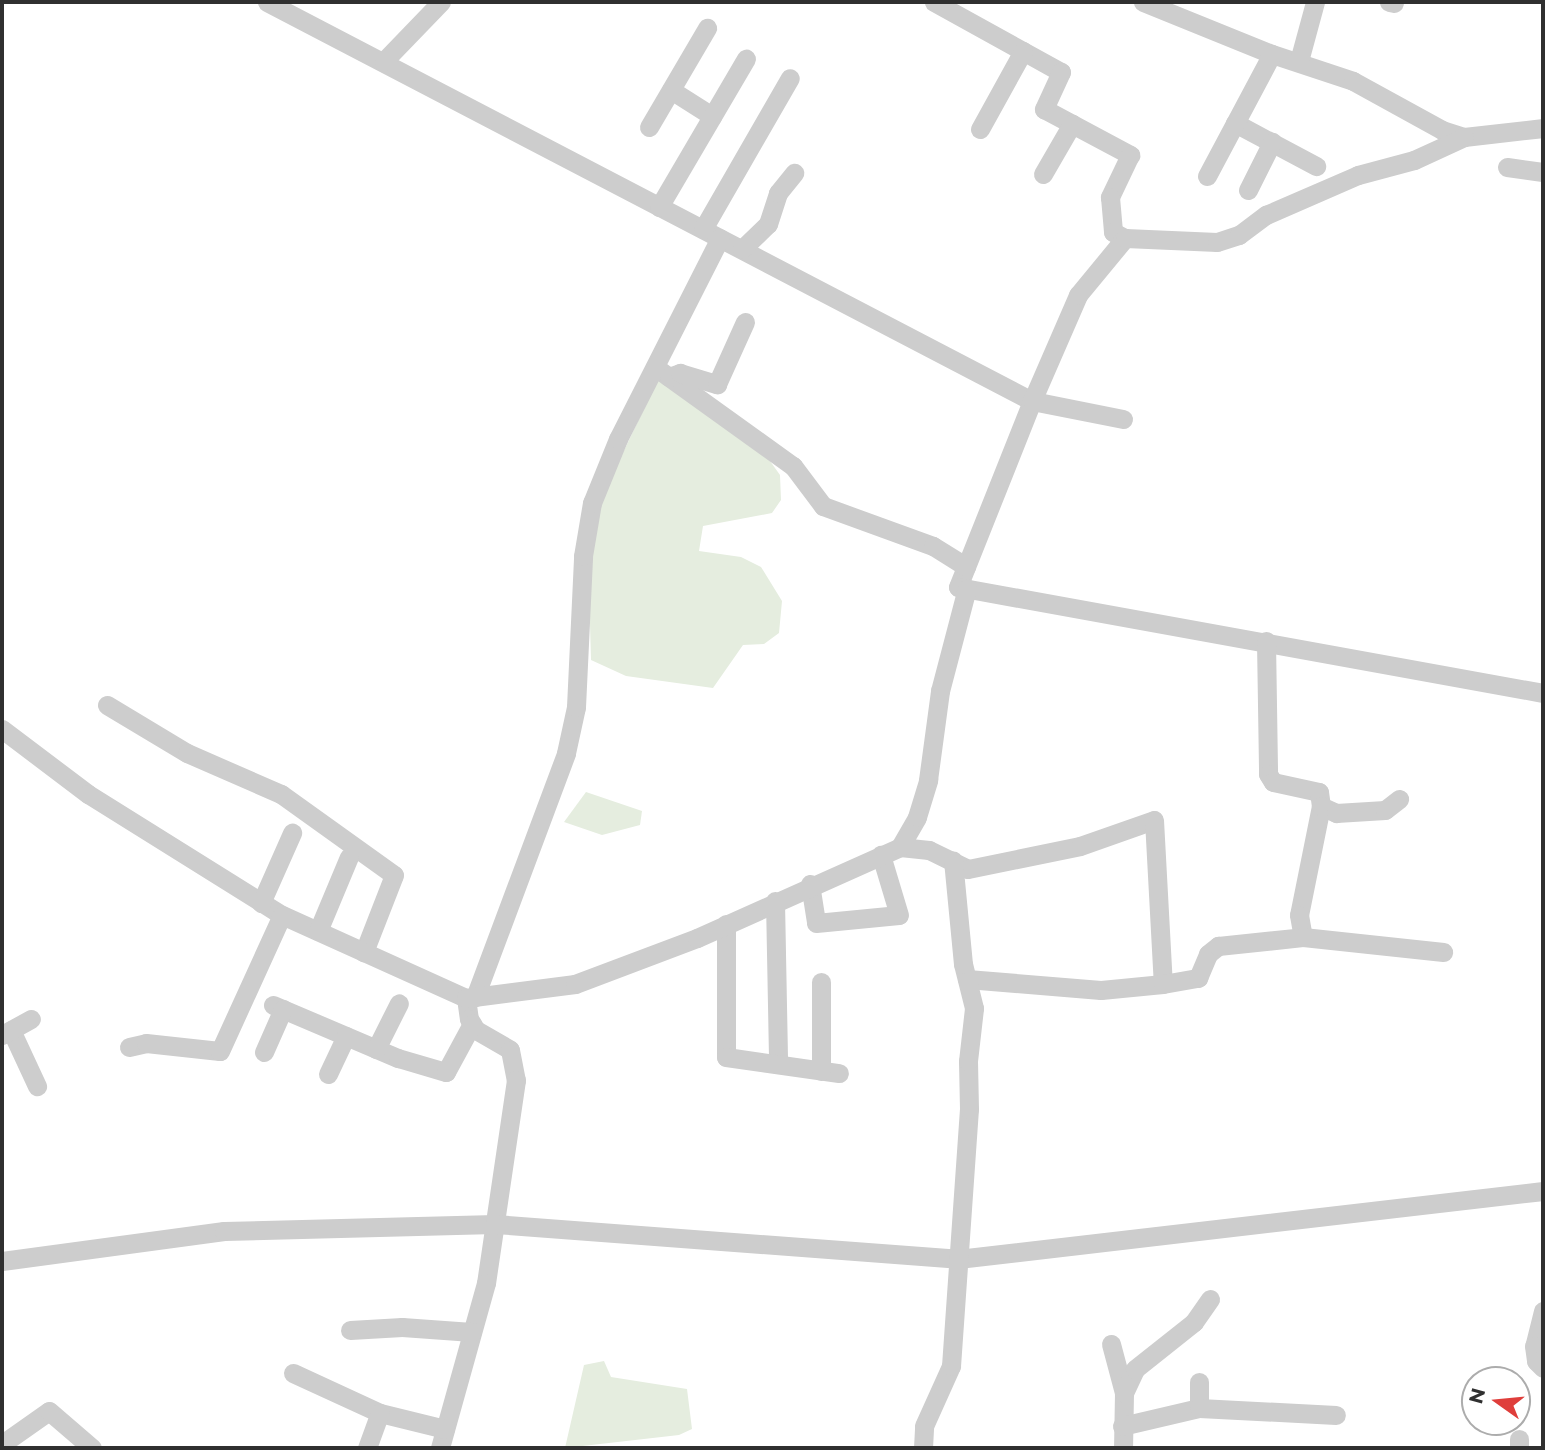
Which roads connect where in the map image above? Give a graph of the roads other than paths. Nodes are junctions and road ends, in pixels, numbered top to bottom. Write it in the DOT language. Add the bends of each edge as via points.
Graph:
graph roads {
  1 [pos="267,2"];
  2 [pos="441,2"];
  3 [pos="934,2"];
  4 [pos="1315,2"];
  5 [pos="1151,3"];
  6 [pos="707,28"];
  7 [pos="1023,51"];
  8 [pos="1272,54"];
  9 [pos="746,59"];
  10 [pos="384,61"];
  11 [pos="1299,61"];
  12 [pos="790,78"];
  13 [pos="671,90"];
  14 [pos="712,116"];
  15 [pos="1235,123"];
  16 [pos="1072,124"];
  17 [pos="649,127"];
  18 [pos="1543,128"];
  19 [pos="980,129"];
  20 [pos="1464,137"];
  21 [pos="1272,142"];
  22 [pos="1316,166"];
  23 [pos="1507,167"];
  24 [pos="1543,170"];
  25 [pos="794,173"];
  26 [pos="1043,174"];
  27 [pos="1208,176"];
  28 [pos="1248,191"];
  29 [pos="659,207"];
  30 [pos="712,234"];
  31 [pos="1125,238"];
  32 [pos="742,250"];
  33 [pos="745,322"];
  34 [pos="662,372"];
  35 [pos="1032,401"];
  36 [pos="1123,419"];
  37 [pos="966,567"];
  38 [pos="967,588"];
  39 [pos="1266,641"];
  40 [pos="1543,693"];
  41 [pos="107,705"];
  42 [pos="2,729"];
  43 [pos="1399,799"];
  44 [pos="1321,806"];
  45 [pos="292,833"];
  46 [pos="900,847"];
  47 [pos="881,855"];
  48 [pos="349,856"];
  49 [pos="953,860"];
  50 [pos="810,884"];
  51 [pos="775,901"];
  52 [pos="261,903"];
  53 [pos="282,915"];
  54 [pos="726,924"];
  55 [pos="318,931"];
  56 [pos="1303,937"];
  57 [pos="363,952"];
  58 [pos="1443,952"];
  59 [pos="967,979"];
  60 [pos="821,982"];
  61 [pos="1163,984"];
  62 [pos="470,997"];
  63 [pos="399,1003"];
  64 [pos="31,1019"];
  65 [pos="472,1024"];
  66 [pos="6,1033"];
  67 [pos="346,1036"];
  68 [pos="129,1047"];
  69 [pos="376,1049"];
  70 [pos="264,1052"];
  71 [pos="778,1065"];
  72 [pos="328,1074"];
  73 [pos="37,1086"];
  74 [pos="1543,1191"];
  75 [pos="495,1224"];
  76 [pos="958,1259"];
  77 [pos="2,1261"];
  78 [pos="1210,1299"];
  79 [pos="1543,1311"];
  80 [pos="350,1330"];
  81 [pos="472,1332"];
  82 [pos="1111,1344"];
  83 [pos="1543,1368"];
  84 [pos="293,1373"];
  85 [pos="1199,1382"];
  86 [pos="1124,1392"];
  87 [pos="1199,1408"];
  88 [pos="380,1413"];
  89 [pos="1336,1415"];
  90 [pos="1122,1426"];
  91 [pos="443,1439"];
  92 [pos="2,1444"];
  93 [pos="92,1448"];
  94 [pos="367,1448"];
  95 [pos="923,1448"];
  96 [pos="1123,1448"];
  1 -- 10 [label="street"];
  2 -- 10 [label="street"];
  3 -- 7 [label="street"];
  4 -- 11 [label="street"];
  5 -- 8 [label="street"];
  6 -- 13 [label="street"];
  7 -- 16 [label="street" via="1061,72 1044,108"];
  7 -- 19 [label="street"];
  8 -- 11 [label="street"];
  8 -- 15 [label="street"];
  9 -- 14 [label="street"];
  10 -- 29 [label="street"];
  11 -- 20 [label="street" via="1353,81 1442,130"];
  12 -- 30 [label="street"];
  13 -- 14 [label="street"];
  13 -- 17 [label="street"];
  14 -- 29 [label="street"];
  15 -- 21 [label="street"];
  15 -- 27 [label="street"];
  16 -- 26 [label="street"];
  16 -- 31 [label="street" via="1130,155 1110,197 1113,232"];
  18 -- 20 [label="street"];
  20 -- 31 [label="street" via="1414,160 1358,175 1217,242"];
  21 -- 22 [label="street"];
  21 -- 28 [label="street"];
  23 -- 24 [label="street"];
  25 -- 32 [label="street" via="778,193 768,224"];
  29 -- 30 [label="street"];
  30 -- 32 [label="street"];
  30 -- 34 [label="street"];
  31 -- 35 [label="street" via="1079,295"];
  32 -- 35 [label="street"];
  33 -- 34 [label="street" via="717,384"];
  34 -- 37 [label="street" via="793,466 823,506 933,546"];
  34 -- 62 [label="street" via="592,503 583,556 576,708 566,753"];
  35 -- 36 [label="street"];
  35 -- 37 [label="street"];
  37 -- 38 [label="street" via="958,587"];
  38 -- 39 [label="street"];
  38 -- 46 [label="street" via="940,691 928,780 917,817"];
  39 -- 40 [label="street"];
  39 -- 44 [label="street" via="1268,774 1273,782 1319,792"];
  41 -- 57 [label="street" via="187,753 281,794 394,875"];
  42 -- 52 [label="street" via="88,794"];
  43 -- 44 [label="street" via="1385,810 1336,813"];
  44 -- 56 [label="street" via="1299,915"];
  45 -- 52 [label="street"];
  46 -- 47 [label="street"];
  46 -- 49 [label="street"];
  47 -- 50 [label="street"];
  47 -- 50 [label="street" via="899,915 816,923"];
  48 -- 55 [label="street"];
  49 -- 59 [label="street"];
  49 -- 61 [label="street" via="968,869 1080,846 1154,820"];
  50 -- 51 [label="street"];
  51 -- 54 [label="street"];
  51 -- 71 [label="street"];
  52 -- 53 [label="street"];
  53 -- 55 [label="street"];
  53 -- 68 [label="street" via="219,1051 146,1043"];
  54 -- 62 [label="street" via="575,984"];
  54 -- 71 [label="street" via="726,1057"];
  55 -- 57 [label="street"];
  56 -- 58 [label="street"];
  56 -- 61 [label="street" via="1218,946 1208,954 1198,978"];
  57 -- 62 [label="street"];
  59 -- 61 [label="street" via="1101,990"];
  59 -- 76 [label="street" via="974,1007"];
  60 -- 71 [label="street" via="830,1072"];
  62 -- 65 [label="street"];
  63 -- 69 [label="street"];
  64 -- 66 [label="street"];
  65 -- 69 [label="street" via="446,1072"];
  65 -- 75 [label="street" via="510,1050 516,1080"];
  66 -- 73 [label="street"];
  67 -- 69 [label="street"];
  67 -- 70 [label="street" via="278,1007"];
  67 -- 72 [label="street"];
  74 -- 76 [label="street"];
  75 -- 76 [label="street"];
  75 -- 77 [label="street" via="210,1232"];
  75 -- 81 [label="street"];
  76 -- 95 [label="street" via="951,1366 924,1426"];
  78 -- 86 [label="street" via="1194,1322 1135,1368"];
  79 -- 83 [label="street" via="1534,1346 1536,1361"];
  80 -- 81 [label="street" via="402,1327"];
  81 -- 91 [label="street"];
  82 -- 86 [label="street"];
  84 -- 88 [label="street"];
  85 -- 87 [label="street"];
  86 -- 90 [label="street"];
  87 -- 89 [label="street"];
  87 -- 90 [label="street"];
  88 -- 91 [label="street"];
  88 -- 94 [label="street"];
  90 -- 96 [label="street"];
  92 -- 93 [label="street" via="49,1411"];
}
